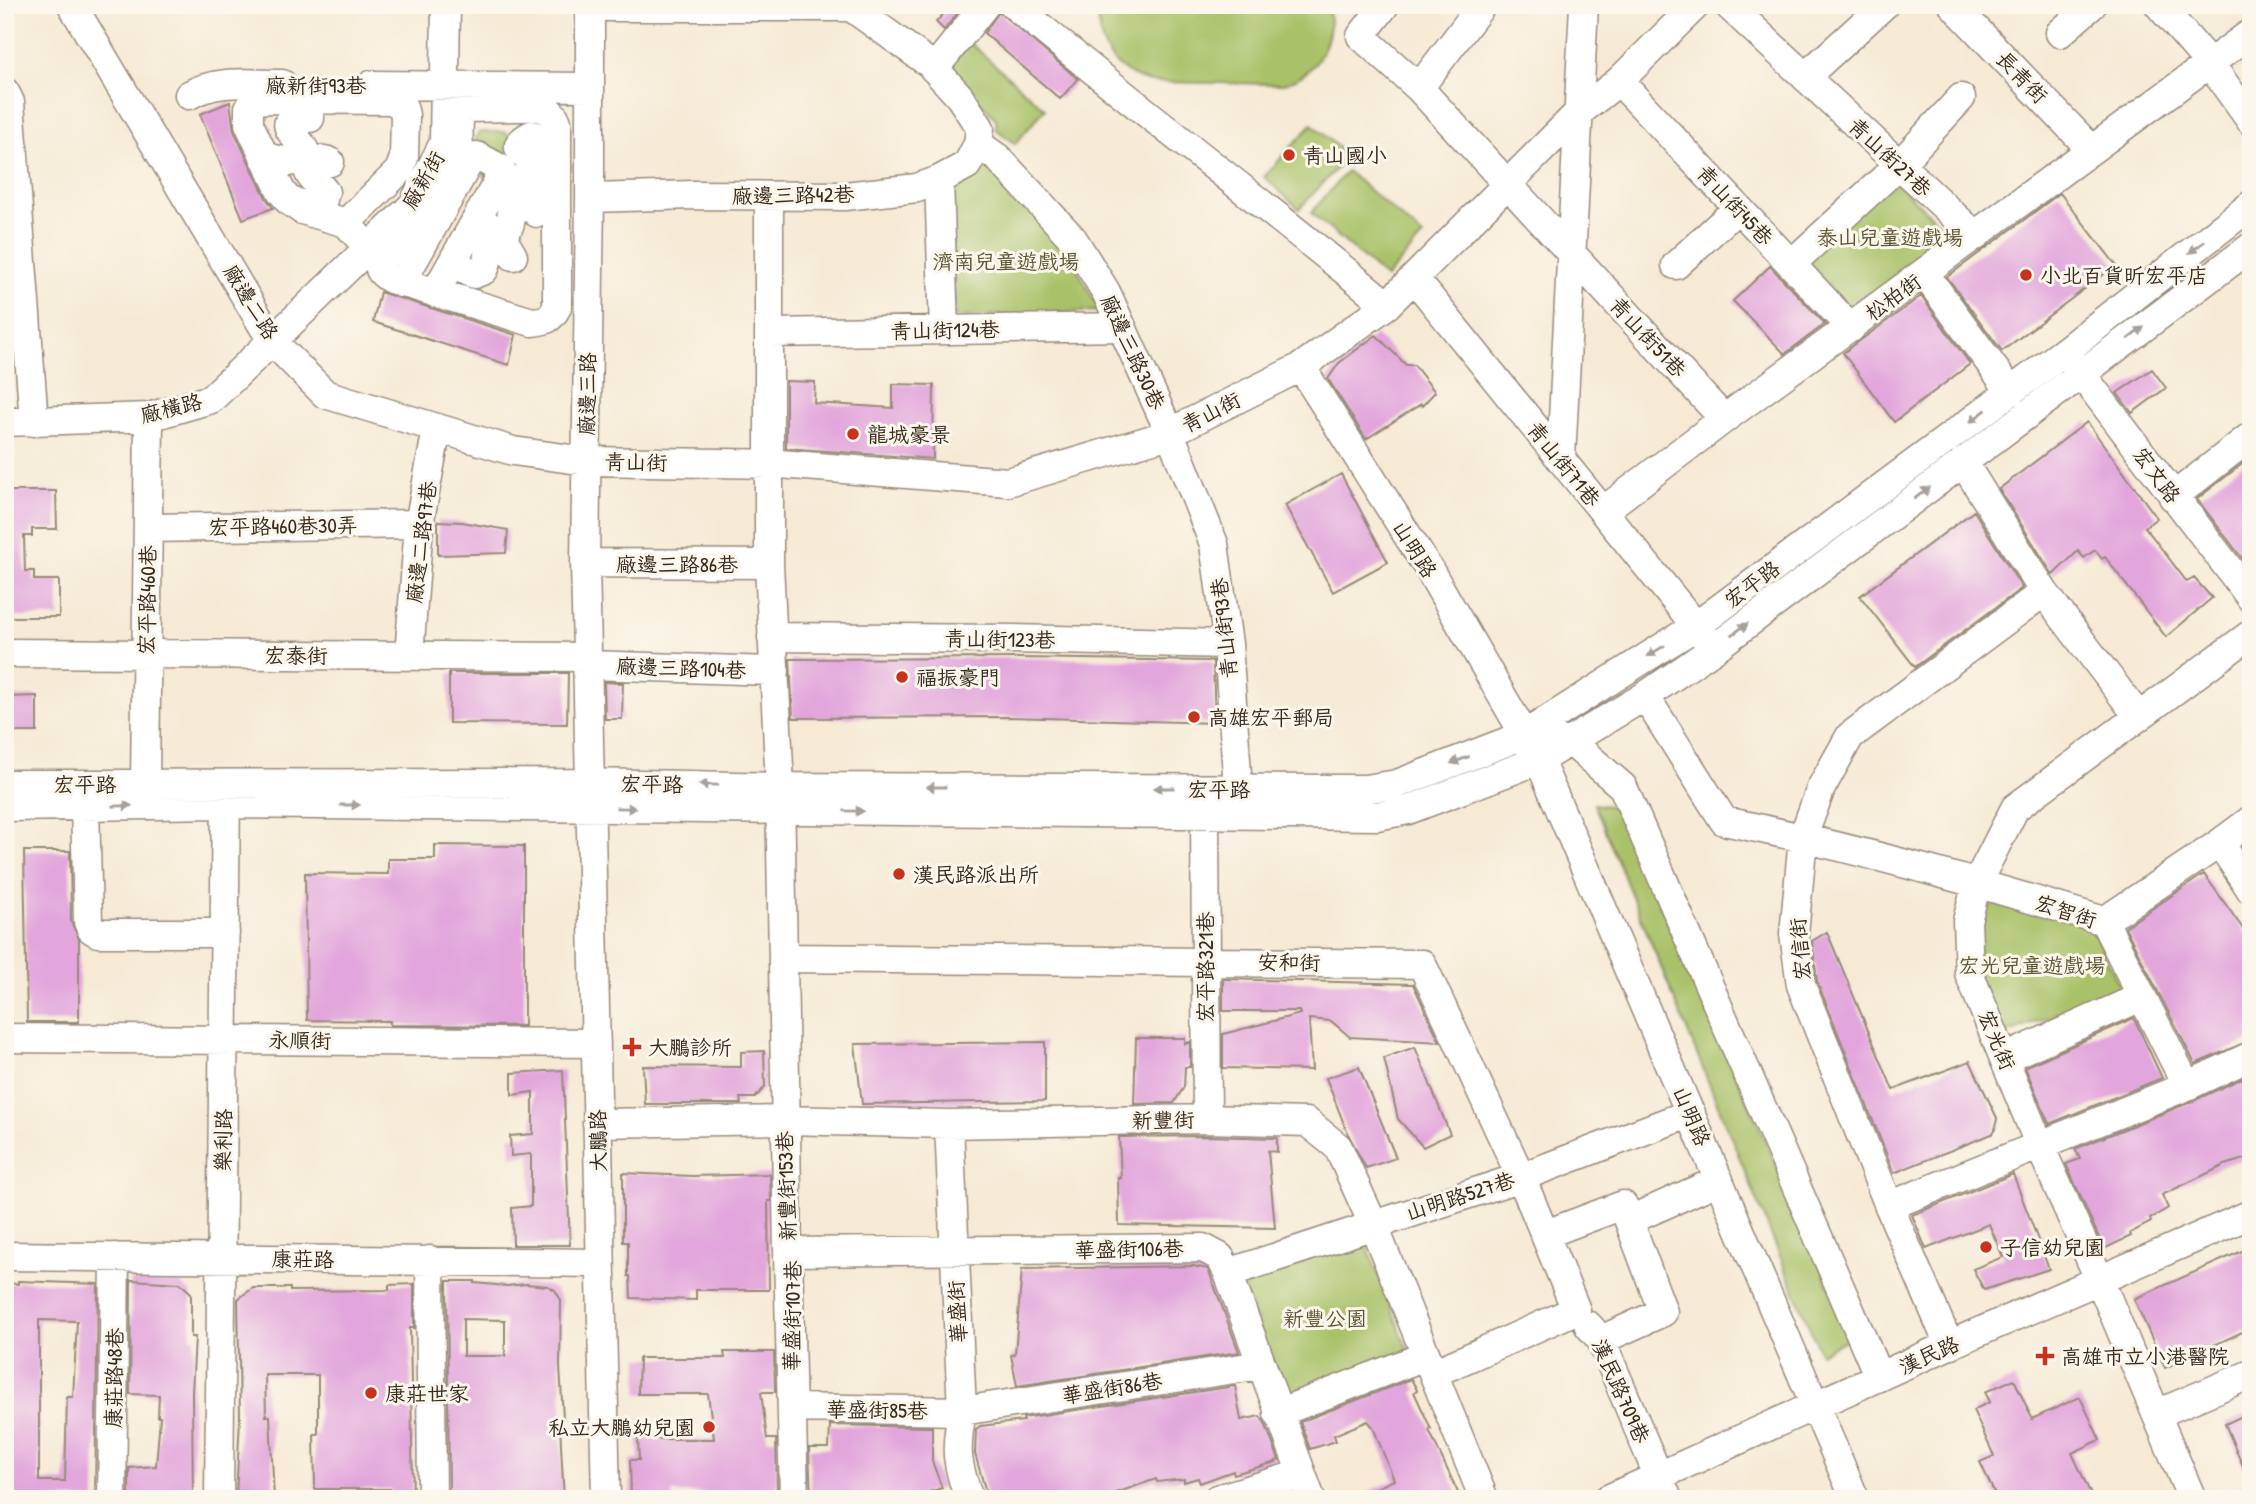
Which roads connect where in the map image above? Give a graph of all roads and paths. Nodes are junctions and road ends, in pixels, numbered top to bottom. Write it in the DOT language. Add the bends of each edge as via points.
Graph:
graph roads {
  1 [pos="72,5"];
  2 [pos="446,5"];
  3 [pos="985,5"];
  4 [pos="1014,5"];
  5 [pos="1385,5"];
  6 [pos="1482,5"];
  7 [pos="1584,5"];
  8 [pos="1696,5"];
  9 [pos="1728,5"];
  10 [pos="1884,5"];
  11 [pos="1953,5"];
  12 [pos="2092,5"];
  13 [pos="2159,5"];
  14 [pos="2185,5"];
  15 [pos="590,6"];
  16 [pos="823,6"];
  17 [pos="2060,33"];
  18 [pos="2251,33"];
  19 [pos="2184,34"];
  20 [pos="2210,64"];
  21 [pos="934,69"];
  22 [pos="1805,77"];
  23 [pos="1619,81"];
  24 [pos="445,86"];
  25 [pos="590,87"];
  26 [pos="1419,88"];
  27 [pos="5,92"];
  28 [pos="189,95"];
  29 [pos="1961,98"];
  30 [pos="1578,113"];
  31 [pos="310,118"];
  32 [pos="2251,121"];
  33 [pos="557,142"];
  34 [pos="978,144"];
  35 [pos="2091,149"];
  36 [pos="264,157"];
  37 [pos="330,162"];
  38 [pos="1899,164"];
  39 [pos="522,180"];
  40 [pos="939,180"];
  41 [pos="1509,185"];
  42 [pos="769,197"];
  43 [pos="590,198"];
  44 [pos="289,201"];
  45 [pos="2251,205"];
  46 [pos="484,206"];
  47 [pos="1738,208"];
  48 [pos="537,214"];
  49 [pos="346,223"];
  50 [pos="433,226"];
  51 [pos="1976,236"];
  52 [pos="2251,247"];
  53 [pos="459,250"];
  54 [pos="1571,255"];
  55 [pos="374,256"];
  56 [pos="513,256"];
  57 [pos="1791,264"];
  58 [pos="1676,265"];
  59 [pos="1925,274"];
  60 [pos="1415,278"];
  61 [pos="401,283"];
  62 [pos="435,293"];
  63 [pos="1387,305"];
  64 [pos="1121,327"];
  65 [pos="1851,328"];
  66 [pos="944,330"];
  67 [pos="770,333"];
  68 [pos="272,341"];
  69 [pos="2065,351"];
  70 [pos="1301,367"];
  71 [pos="2082,374"];
  72 [pos="2011,391"];
  73 [pos="149,417"];
  74 [pos="1724,419"];
  75 [pos="5,422"];
  76 [pos="34,422"];
  77 [pos="437,429"];
  78 [pos="1170,433"];
  79 [pos="2251,436"];
  80 [pos="1561,459"];
  81 [pos="586,461"];
  82 [pos="1963,462"];
  83 [pos="770,464"];
  84 [pos="2173,497"];
  85 [pos="1603,511"];
  86 [pos="419,524"];
  87 [pos="148,528"];
  88 [pos="585,563"];
  89 [pos="769,564"];
  90 [pos="2044,592"];
  91 [pos="2251,598"];
  92 [pos="1696,626"];
  93 [pos="2251,634"];
  94 [pos="772,637"];
  95 [pos="1228,644"];
  96 [pos="1715,648"];
  97 [pos="5,653"];
  98 [pos="146,654"];
  99 [pos="409,656"];
  100 [pos="587,661"];
  101 [pos="775,671"];
  102 [pos="1645,696"];
  103 [pos="2138,716"];
  104 [pos="1524,735"];
  105 [pos="1570,741"];
  106 [pos="1539,760"];
  107 [pos="5,784"];
  108 [pos="145,784"];
  109 [pos="1238,789"];
  110 [pos="226,793"];
  111 [pos="590,795"];
  112 [pos="780,798"];
  113 [pos="85,806"];
  114 [pos="5,807"];
  115 [pos="1205,815"];
  116 [pos="2251,820"];
  117 [pos="1803,837"];
  118 [pos="2220,843"];
  119 [pos="1977,883"];
  120 [pos="2251,890"];
  121 [pos="2104,921"];
  122 [pos="225,933"];
  123 [pos="783,958"];
  124 [pos="1204,961"];
  125 [pos="2141,998"];
  126 [pos="5,1038"];
  127 [pos="224,1039"];
  128 [pos="596,1043"];
  129 [pos="2251,1056"];
  130 [pos="2005,1058"];
  131 [pos="2187,1086"];
  132 [pos="1691,1113"];
  133 [pos="1207,1119"];
  134 [pos="785,1121"];
  135 [pos="597,1123"];
  136 [pos="949,1124"];
  137 [pos="2039,1144"];
  138 [pos="1521,1177"];
  139 [pos="1719,1180"];
  140 [pos="1889,1206"];
  141 [pos="2251,1214"];
  142 [pos="1630,1220"];
  143 [pos="1373,1224"];
  144 [pos="1546,1234"];
  145 [pos="954,1251"];
  146 [pos="788,1252"];
  147 [pos="5,1256"];
  148 [pos="115,1257"];
  149 [pos="221,1258"];
  150 [pos="430,1260"];
  151 [pos="600,1263"];
  152 [pos="1228,1273"];
  153 [pos="2100,1280"];
  154 [pos="1576,1310"];
  155 [pos="1601,1340"];
  156 [pos="1949,1345"];
  157 [pos="1261,1365"];
  158 [pos="1430,1365"];
  159 [pos="2251,1374"];
  160 [pos="1879,1377"];
  161 [pos="1815,1407"];
  162 [pos="792,1409"];
  163 [pos="962,1411"];
  164 [pos="1278,1413"];
  165 [pos="2157,1414"];
  166 [pos="1306,1486"];
  167 [pos="1663,1488"];
  168 [pos="112,1499"];
  169 [pos="219,1499"];
  170 [pos="432,1499"];
  171 [pos="606,1499"];
  172 [pos="794,1499"];
  173 [pos="969,1499"];
  174 [pos="1217,1499"];
  175 [pos="1485,1499"];
  176 [pos="1608,1499"];
  177 [pos="1855,1499"];
  178 [pos="2192,1499"];
  1 -- 68 [label="street, 廠邊二路"];
  2 -- 24 [label="street, 廠新街"];
  3 -- 21 [label="street"];
  4 -- 63 [label="street"];
  5 -- 26 [label="street, 青山街51巷" via="1361,36"];
  6 -- 26 [label="street"];
  7 -- 30 [label="street"];
  8 -- 23 [label="street, 青山街"];
  9 -- 22 [label="street, 青山街27巷"];
  10 -- 22 [label="street"];
  11 -- 35 [label="street, 長青街"];
  12 -- 17 [label="street"];
  13 -- 19 [label="street"];
  14 -- 19 [label="street"];
  15 -- 16 [label="street"];
  15 -- 25 [label="street, 廠邊三路"];
  16 -- 21 [label="street" via="850,7"];
  18 -- 20 [label="street, 松柏街"];
  19 -- 20 [label="street"];
  20 -- 32 [label="street"];
  20 -- 35 [label="street, 松柏街"];
  21 -- 34 [label="street" via="980,128"];
  22 -- 38 [label="street, 青山街27巷"];
  23 -- 30 [label="street, 青山街"];
  23 -- 47 [label="street, 青山街45巷"];
  24 -- 25 [label="street, 廠新街93巷"];
  24 -- 28 [label="street, 廠新街93巷" via="222,84 204,86"];
  24 -- 55 [label="street, 廠新街" via="444,142 413,205"];
  25 -- 43 [label="street, 廠邊三路"];
  26 -- 41 [label="street, 青山街51巷"];
  27 -- 76 [label="street" via="10,102"];
  29 -- 38 [label="street"];
  30 -- 41 [label="street, 青山街"];
  30 -- 54 [label="street"];
  31 -- 36 [label="street" via="297,115 288,124 304,149 302,159 289,162"];
  33 -- 39 [label="street" via="531,135 524,139 519,150 548,170 537,185"];
  33 -- 55 [label="street" via="557,122 543,107 464,108 451,175 432,204"];
  33 -- 62 [label="street" via="554,314 545,321 532,322"];
  34 -- 40 [label="street, 廠邊三路42巷" via="967,164"];
  34 -- 64 [label="street, 廠邊三路30巷" via="998,158 1073,239 1106,292"];
  35 -- 51 [label="street, 松柏街"];
  36 -- 44 [label="street"];
  36 -- 49 [label="street" via="247,116 254,102 398,102 405,115 404,158 399,171"];
  37 -- 44 [label="street" via="317,159 308,168 325,192 322,203 310,206"];
  38 -- 51 [label="street, 青山街27巷"];
  38 -- 57 [label="street"];
  40 -- 42 [label="street, 廠邊三路42巷" via="916,188 845,196"];
  40 -- 66 [label="street"];
  41 -- 54 [label="street, 青山街51巷"];
  41 -- 60 [label="street, 青山街"];
  42 -- 43 [label="street, 廠邊三路42巷"];
  42 -- 67 [label="street"];
  43 -- 81 [label="street, 廠邊三路"];
  44 -- 49 [label="street" via="302,210"];
  45 -- 69 [label="street, 宏平路, one-way"];
  46 -- 48 [label="street" via="491,230 497,232 508,228 517,199 530,201"];
  46 -- 50 [label="street" via="502,174 501,169 474,156"];
  46 -- 53 [label="street"];
  47 -- 57 [label="street, 青山街45巷"];
  47 -- 58 [label="street"];
  49 -- 55 [label="street"];
  50 -- 53 [label="street"];
  50 -- 61 [label="street"];
  51 -- 59 [label="street, 松柏街"];
  71 -- 52 [label="street, 宏平路, one-way"];
  53 -- 56 [label="street" via="463,268 474,274 484,270 494,242 506,244"];
  53 -- 62 [label="street"];
  54 -- 74 [label="street, 青山街51巷"];
  54 -- 80 [label="street"];
  55 -- 61 [label="street" via="383,275"];
  55 -- 68 [label="street, 廠新街"];
  57 -- 65 [label="street, 青山街45巷"];
  59 -- 65 [label="street, 松柏街"];
  59 -- 72 [label="street"];
  60 -- 63 [label="street, 青山街"];
  60 -- 80 [label="street, 青山街71巷"];
  61 -- 62 [label="street"];
  63 -- 70 [label="street, 青山街"];
  64 -- 66 [label="street, 青山街124巷"];
  64 -- 78 [label="street, 廠邊三路30巷"];
  65 -- 74 [label="street, 松柏街"];
  66 -- 67 [label="street, 青山街124巷"];
  67 -- 83 [label="street"];
  68 -- 73 [label="street, 廠橫路" via="211,399"];
  68 -- 77 [label="street, 廠邊二路" via="326,394"];
  69 -- 71 [label="street, 宏文路"];
  69 -- 72 [label="street, 宏平路"];
  70 -- 78 [label="street, 青山街"];
  70 -- 104 [label="street, 山明路" via="1430,571"];
  71 -- 82 [label="street, 宏平路"];
  71 -- 84 [label="street, 宏文路"];
  72 -- 92 [label="street, 宏平路, one-way"];
  73 -- 76 [label="street, 廠橫路"];
  73 -- 87 [label="street, 宏平路460巷"];
  74 -- 85 [label="street, 松柏街"];
  75 -- 76 [label="street, 廠橫路"];
  77 -- 81 [label="street, 廠邊二路" via="513,451"];
  77 -- 86 [label="street, 廠邊二路97巷"];
  78 -- 83 [label="street, 青山街" via="1008,482"];
  78 -- 95 [label="street, 青山街93巷" via="1214,544"];
  79 -- 84 [label="street"];
  80 -- 85 [label="street, 青山街71巷"];
  81 -- 83 [label="street, 青山街"];
  81 -- 88 [label="street, 廠邊三路"];
  82 -- 90 [label="street"];
  96 -- 82 [label="street, 宏平路, one-way"];
  83 -- 89 [label="street"];
  84 -- 91 [label="street, 宏文路"];
  85 -- 92 [label="street, 青山街71巷"];
  86 -- 87 [label="street, 宏平路460巷30弄"];
  86 -- 99 [label="street, 廠邊二路97巷"];
  87 -- 98 [label="street, 宏平路460巷"];
  88 -- 89 [label="street, 廠邊三路86巷"];
  88 -- 100 [label="street, 廠邊三路"];
  89 -- 94 [label="street"];
  90 -- 103 [label="street"];
  90 -- 117 [label="street, 宏信街" via="1850,736 1821,788"];
  92 -- 96 [label="street, 青山街71巷"];
  92 -- 104 [label="street, 宏平路, one-way"];
  93 -- 103 [label="street, 宏光街"];
  94 -- 95 [label="street, 青山街123巷"];
  94 -- 101 [label="street"];
  95 -- 109 [label="street, 青山街93巷"];
  96 -- 102 [label="street, 宏平路"];
  97 -- 98 [label="street, 宏泰街"];
  98 -- 99 [label="street, 宏泰街"];
  98 -- 108 [label="street, 宏平路460巷"];
  99 -- 100 [label="street, 宏泰街"];
  100 -- 101 [label="street, 廠邊三路104巷"];
  100 -- 111 [label="street, 廠邊三路"];
  101 -- 112 [label="street"];
  102 -- 105 [label="street, 宏平路"];
  102 -- 117 [label="street, 宏智街" via="1724,821"];
  103 -- 119 [label="street, 宏光街" via="2015,807"];
  104 -- 105 [label="street"];
  104 -- 106 [label="street, 山明路"];
  104 -- 109 [label="street, 宏平路, one-way" via="1397,784 1365,789"];
  105 -- 106 [label="street, 宏平路"];
  105 -- 160 [label="street" via="1623,787"];
  106 -- 115 [label="street, 宏平路" via="1408,810 1377,816"];
  106 -- 132 [label="street, 山明路"];
  107 -- 108 [label="street, 宏平路"];
  108 -- 110 [label="street, 宏平路"];
  109 -- 112 [label="street, 宏平路, one-way"];
  109 -- 115 [label="street"];
  110 -- 111 [label="street, 宏平路"];
  113 -- 110 [label="street, 宏平路, one-way"];
  110 -- 122 [label="street, 樂利路"];
  111 -- 112 [label="street, 宏平路"];
  111 -- 128 [label="street, 大鵬路"];
  112 -- 115 [label="street, 宏平路, one-way"];
  112 -- 123 [label="street"];
  113 -- 114 [label="street, 宏平路"];
  113 -- 122 [label="street" via="91,929 97,933"];
  115 -- 124 [label="street, 宏平路321巷"];
  116 -- 118 [label="street"];
  117 -- 119 [label="street, 宏智街"];
  117 -- 140 [label="street, 宏信街" via="1794,934 1801,985"];
  118 -- 120 [label="street"];
  118 -- 121 [label="street"];
  119 -- 121 [label="street, 宏智街"];
  119 -- 130 [label="street, 宏光街" via="1967,921 1969,973"];
  121 -- 125 [label="street, 宏智街"];
  122 -- 127 [label="street, 樂利路"];
  123 -- 124 [label="street, 安和街"];
  123 -- 134 [label="street"];
  124 -- 133 [label="street, 宏平路321巷"];
  124 -- 138 [label="street, 安和街" via="1422,964"];
  125 -- 130 [label="street"];
  125 -- 131 [label="street, 宏智街"];
  126 -- 127 [label="street, 永順街"];
  127 -- 128 [label="street, 永順街"];
  127 -- 149 [label="street, 樂利路"];
  128 -- 135 [label="street, 大鵬路"];
  129 -- 131 [label="street"];
  130 -- 137 [label="street, 宏光街"];
  131 -- 137 [label="street"];
  132 -- 138 [label="street, 山明路527巷"];
  132 -- 139 [label="street, 山明路"];
  133 -- 136 [label="street, 新豐街"];
  133 -- 143 [label="street, 新豐街" via="1307,1122 1338,1147"];
  134 -- 135 [label="street, 新豐街"];
  134 -- 136 [label="street, 新豐街"];
  134 -- 146 [label="street, 新豐街153巷"];
  135 -- 151 [label="street, 大鵬路"];
  136 -- 145 [label="street, 華盛街"];
  137 -- 140 [label="street"];
  137 -- 153 [label="street, 宏光街"];
  138 -- 143 [label="street, 山明路527巷"];
  138 -- 144 [label="street, 安和街"];
  139 -- 142 [label="street"];
  139 -- 161 [label="street, 山明路"];
  140 -- 156 [label="street, 宏信街"];
  141 -- 153 [label="street, 漢民路"];
  142 -- 144 [label="street" via="1623,1205"];
  142 -- 155 [label="street" via="1663,1312"];
  143 -- 152 [label="street, 山明路527巷"];
  143 -- 158 [label="street, 新豐街"];
  144 -- 154 [label="street, 安和街"];
  145 -- 146 [label="street, 華盛街107巷"];
  145 -- 152 [label="street, 華盛街106巷" via="1203,1248 1220,1256"];
  145 -- 163 [label="street, 華盛街"];
  146 -- 162 [label="street, 華盛街107巷"];
  147 -- 148 [label="street, 康莊路"];
  148 -- 149 [label="street, 康莊路"];
  148 -- 168 [label="street, 康莊路48巷"];
  149 -- 150 [label="street, 康莊路"];
  149 -- 169 [label="street, 樂利路"];
  150 -- 151 [label="street, 康莊路"];
  150 -- 170 [label="street"];
  151 -- 171 [label="street, 大鵬路"];
  152 -- 157 [label="street, 華盛街106巷"];
  153 -- 156 [label="street, 漢民路"];
  153 -- 165 [label="street, 宏光街"];
  154 -- 155 [label="street, 漢民路709巷"];
  154 -- 158 [label="street"];
  155 -- 167 [label="street, 漢民路709巷"];
  156 -- 160 [label="street, 漢民路"];
  157 -- 163 [label="street, 華盛街86巷"];
  157 -- 164 [label="street, 華盛街106巷"];
  158 -- 164 [label="street"];
  158 -- 175 [label="street, 新豐街"];
  159 -- 165 [label="street"];
  160 -- 161 [label="street, 漢民路"];
  161 -- 167 [label="street, 漢民路"];
  161 -- 177 [label="street, 山明路"];
  162 -- 163 [label="street, 華盛街85巷"];
  162 -- 172 [label="street, 華盛街107巷"];
  163 -- 173 [label="street, 華盛街" via="958,1466"];
  164 -- 166 [label="street, 華盛街106巷"];
  165 -- 178 [label="street, 宏光街"];
  166 -- 174 [label="street"];
  167 -- 176 [label="street, 漢民路"];
}
